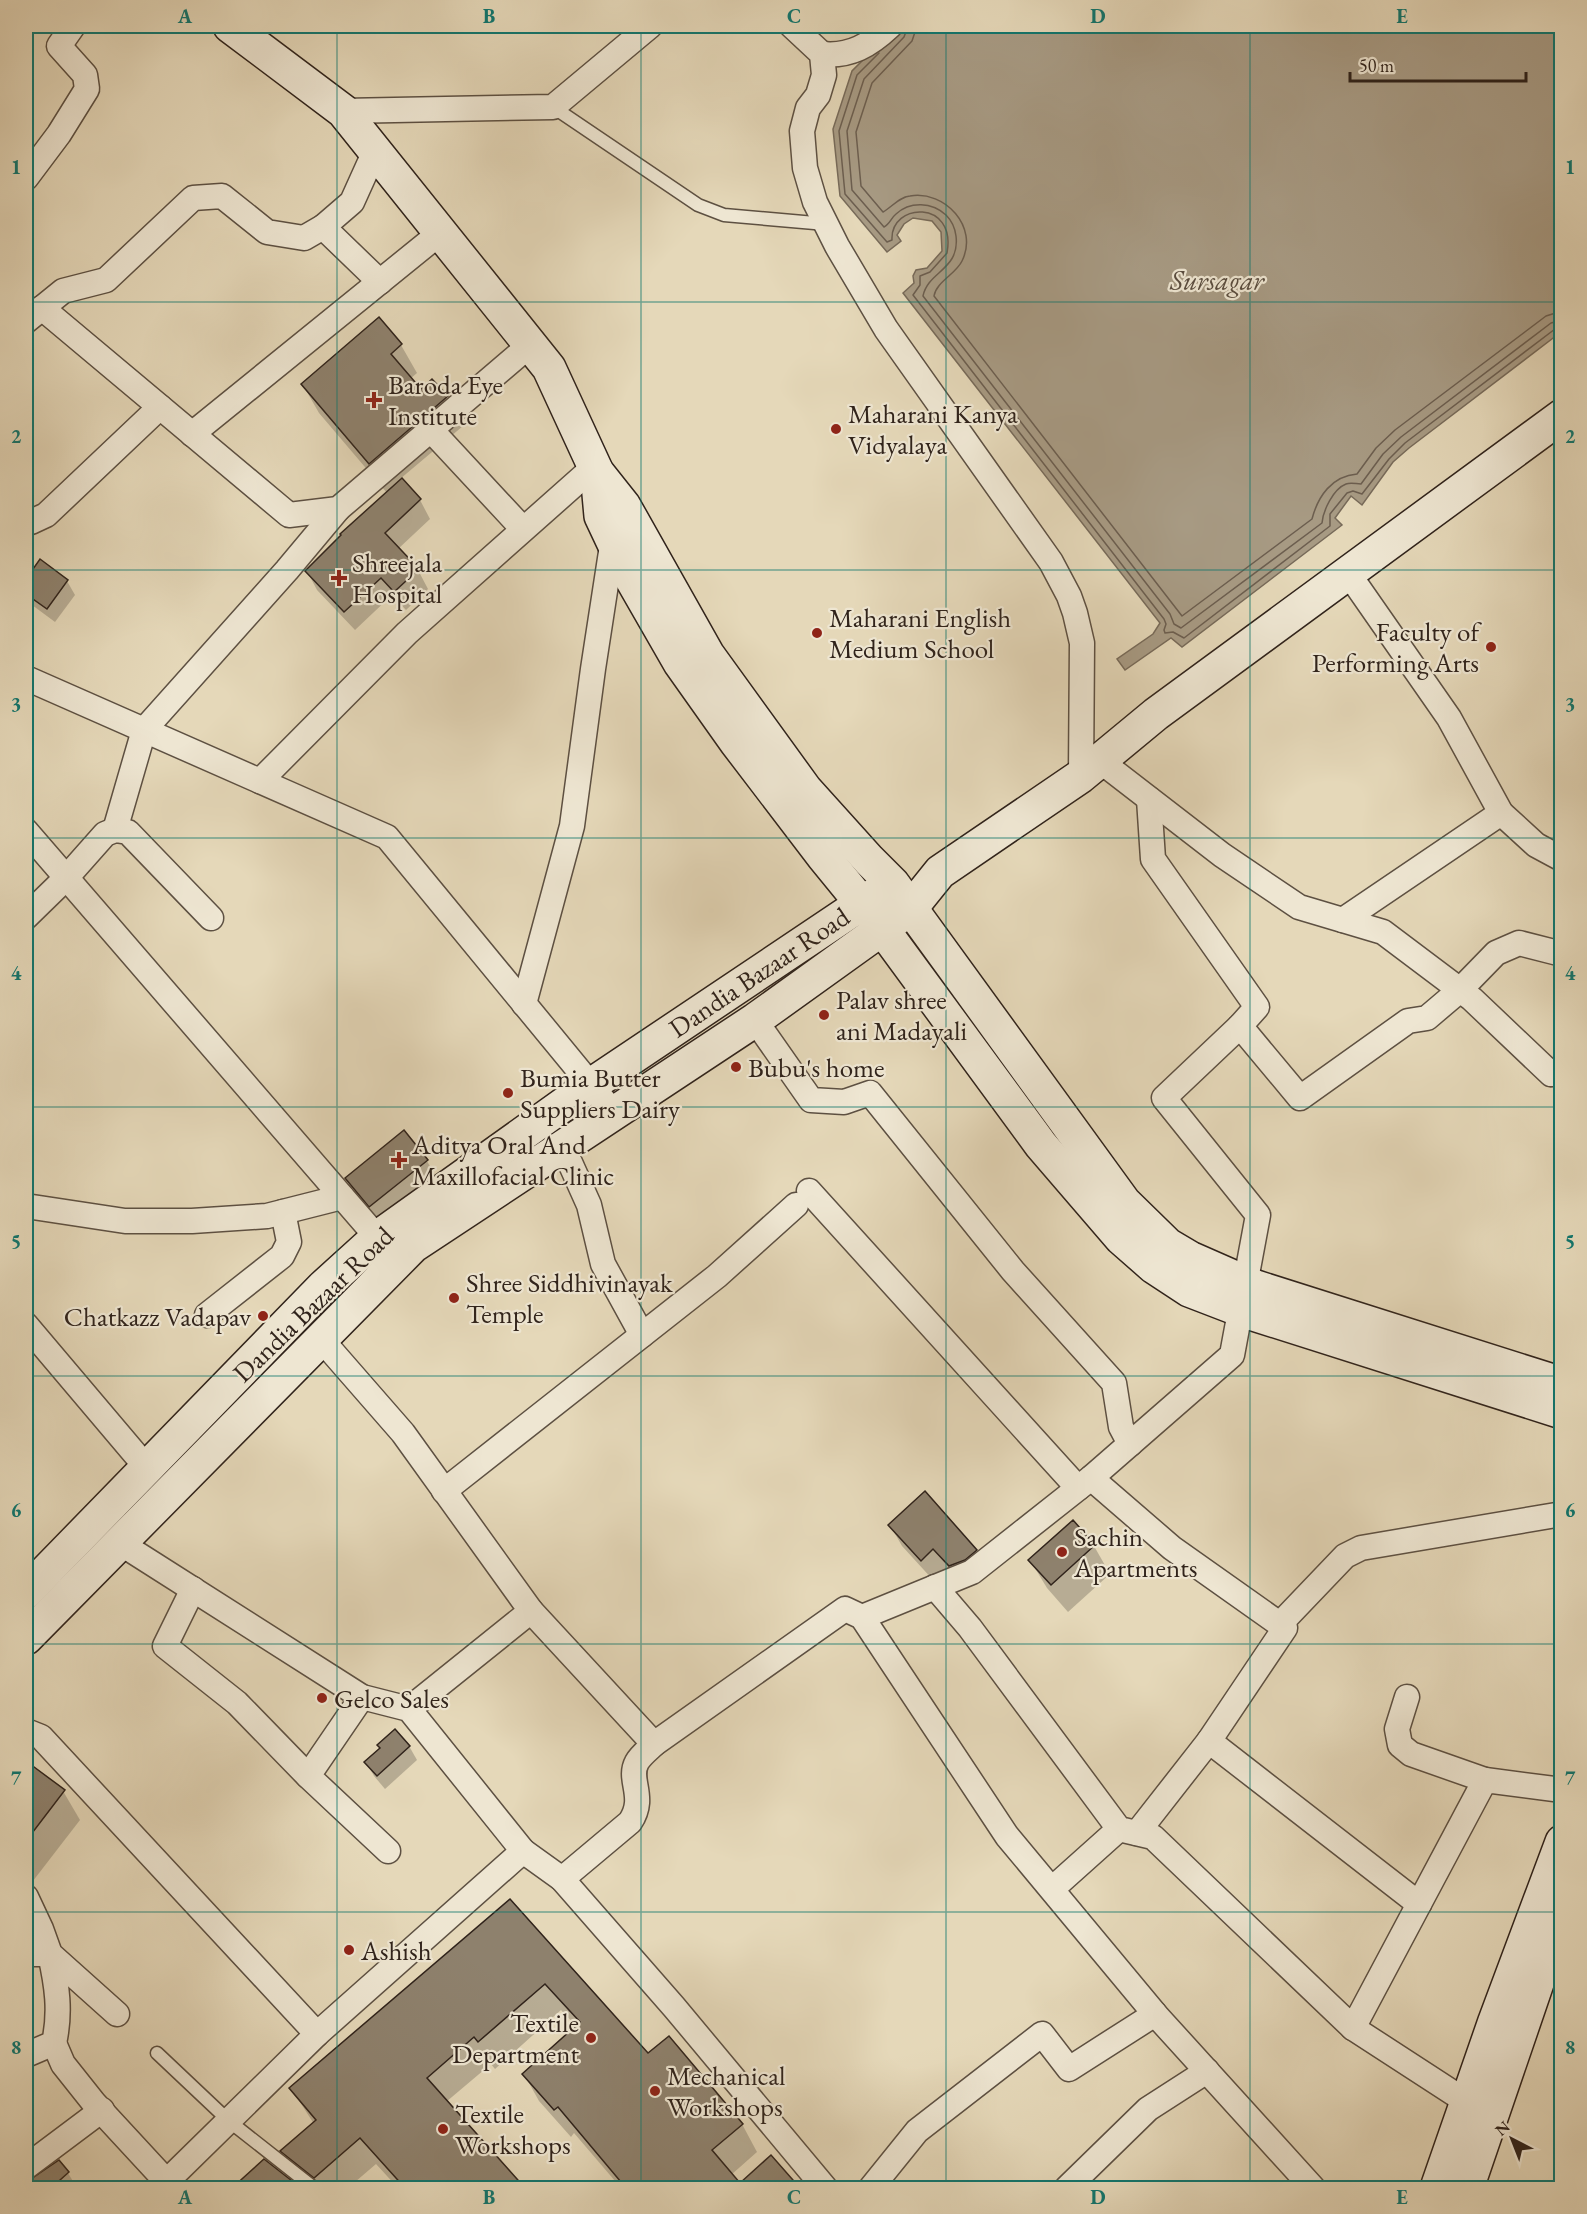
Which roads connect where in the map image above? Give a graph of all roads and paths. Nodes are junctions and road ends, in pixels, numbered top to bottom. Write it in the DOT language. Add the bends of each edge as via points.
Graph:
graph roads {
  1 [pos="73,26"];
  2 [pos="230,26"];
  3 [pos="651,26"];
  4 [pos="792,26"];
  5 [pos="890,26"];
  6 [pos="822,54"];
  7 [pos="553,107"];
  8 [pos="343,111"];
  9 [pos="375,151"];
  10 [pos="26,178"];
  11 [pos="826,224"];
  12 [pos="323,226"];
  13 [pos="440,233"];
  14 [pos="380,282"];
  15 [pos="34,314"];
  16 [pos="530,345"];
  17 [pos="160,407"];
  18 [pos="1562,416"];
  19 [pos="430,430"];
  20 [pos="192,434"];
  21 [pos="596,469"];
  22 [pos="338,509"];
  23 [pos="26,522"];
  24 [pos="523,529"];
  25 [pos="623,533"];
  26 [pos="1348,573"];
  27 [pos="26,678"];
  28 [pos="144,730"];
  29 [pos="1090,768"];
  30 [pos="260,781"];
  31 [pos="1149,799"];
  32 [pos="1501,813"];
  33 [pos="115,830"];
  34 [pos="26,831"];
  35 [pos="1562,859"];
  36 [pos="66,878"];
  37 [pos="902,896"];
  38 [pos="871,915"];
  39 [pos="26,917"];
  40 [pos="211,918"];
  41 [pos="1343,920"];
  42 [pos="1562,954"];
  43 [pos="1460,990"];
  44 [pos="524,1004"];
  45 [pos="755,1020"];
  46 [pos="1240,1026"];
  47 [pos="1562,1070"];
  48 [pos="591,1085"];
  49 [pos="614,1113"];
  50 [pos="563,1147"];
  51 [pos="342,1197"];
  52 [pos="26,1206"];
  53 [pos="283,1212"];
  54 [pos="388,1250"];
  55 [pos="1243,1297"];
  56 [pos="207,1315"];
  57 [pos="26,1325"];
  58 [pos="642,1335"];
  59 [pos="321,1339"];
  60 [pos="1562,1384"];
  61 [pos="1562,1412"];
  62 [pos="1130,1444"];
  63 [pos="147,1468"];
  64 [pos="1085,1483"];
  65 [pos="444,1491"];
  66 [pos="1562,1514"];
  67 [pos="120,1543"];
  68 [pos="935,1587"];
  69 [pos="193,1589"];
  70 [pos="26,1592"];
  71 [pos="531,1611"];
  72 [pos="862,1617"];
  73 [pos="1280,1624"];
  74 [pos="29,1627"];
  75 [pos="362,1697"];
  76 [pos="1407,1697"];
  77 [pos="409,1709"];
  78 [pos="26,1731"];
  79 [pos="1209,1741"];
  80 [pos="654,1744"];
  81 [pos="308,1776"];
  82 [pos="1485,1780"];
  83 [pos="1562,1790"];
  84 [pos="1128,1831"];
  85 [pos="1562,1842"];
  86 [pos="388,1851"];
  87 [pos="523,1851"];
  88 [pos="562,1878"];
  89 [pos="1052,1889"];
  90 [pos="26,1897"];
  91 [pos="1419,1905"];
  92 [pos="1562,1910"];
  93 [pos="26,1954"];
  94 [pos="50,1954"];
  95 [pos="117,2014"];
  96 [pos="1155,2014"];
  97 [pos="1353,2028"];
  98 [pos="317,2034"];
  99 [pos="54,2043"];
  100 [pos="157,2053"];
  101 [pos="26,2055"];
  102 [pos="1206,2071"];
  103 [pos="1479,2108"];
  104 [pos="102,2110"];
  105 [pos="229,2121"];
  106 [pos="26,2167"];
  107 [pos="164,2185"];
  108 [pos="314,2188"];
  109 [pos="825,2188"];
  110 [pos="871,2188"];
  111 [pos="1067,2188"];
  112 [pos="1313,2188"];
  113 [pos="1437,2188"];
  114 [pos="1467,2188"];
  1 -- 10 [label="street" via="59,46 85,75 87,89"];
  2 -- 8 [label="street"];
  3 -- 7 [label="street"];
  4 -- 6 [label="street"];
  5 -- 6 [label="street" via="863,47 846,54"];
  6 -- 11 [label="street" via="824,75 802,131 810,188"];
  7 -- 8 [label="street"];
  7 -- 11 [label="lane" via="698,205 724,215"];
  8 -- 9 [label="street"];
  9 -- 12 [label="street" via="352,202"];
  9 -- 13 [label="street"];
  11 -- 29 [label="street" via="886,329 1062,579 1076,613 1082,643"];
  12 -- 14 [label="street"];
  12 -- 15 [label="street" via="304,238 267,232 222,196 193,198 106,280 63,291"];
  13 -- 14 [label="street"];
  13 -- 16 [label="street"];
  14 -- 20 [label="street"];
  15 -- 17 [label="street"];
  16 -- 19 [label="street"];
  16 -- 21 [label="street" via="549,368"];
  17 -- 20 [label="street"];
  17 -- 23 [label="street" via="46,515"];
  18 -- 26 [label="street, Dandia Bazaar Road"];
  19 -- 22 [label="street"];
  19 -- 24 [label="street"];
  20 -- 22 [label="street" via="289,515"];
  21 -- 24 [label="street"];
  21 -- 25 [label="street" via="601,516"];
  22 -- 28 [label="street"];
  24 -- 30 [label="street" via="407,633"];
  25 -- 37 [label="street" via="806,789"];
  25 -- 38 [label="street" via="626,569 680,663 736,742"];
  25 -- 44 [label="street" via="572,826"];
  26 -- 29 [label="street, Dandia Bazaar Road" via="1156,714"];
  26 -- 32 [label="street" via="1449,718"];
  27 -- 28 [label="street"];
  28 -- 30 [label="street"];
  28 -- 33 [label="street"];
  29 -- 31 [label="street"];
  29 -- 37 [label="street, Dandia Bazaar Road"];
  30 -- 44 [label="street" via="387,837"];
  31 -- 41 [label="street" via="1299,907"];
  31 -- 46 [label="street" via="1153,859 1257,1007"];
  32 -- 35 [label="street" via="1536,845"];
  32 -- 41 [label="street"];
  33 -- 36 [label="street" via="105,834"];
  33 -- 40 [label="street" via="128,832"];
  34 -- 36 [label="street"];
  36 -- 39 [label="street"];
  36 -- 51 [label="street"];
  37 -- 38 [label="street, Dandia Bazaar Road"];
  37 -- 55 [label="street" via="1124,1202 1168,1245"];
  38 -- 45 [label="street, Dandia Bazaar Road"];
  38 -- 48 [label="street, Dandia Bazaar Road"];
  38 -- 55 [label="street" via="1041,1145 1121,1238 1154,1268 1189,1290"];
  41 -- 43 [label="street" via="1383,932"];
  42 -- 43 [label="street" via="1519,942 1496,954"];
  43 -- 46 [label="street" via="1427,1018 1408,1021 1300,1098"];
  43 -- 47 [label="street" via="1551,1074"];
  44 -- 48 [label="street"];
  45 -- 49 [label="street, Dandia Bazaar Road"];
  45 -- 62 [label="street" via="812,1100 844,1102 870,1093 1013,1271 1114,1383 1121,1426"];
  46 -- 55 [label="street" via="1164,1098 1258,1215"];
  48 -- 49 [label="street"];
  48 -- 54 [label="street, Dandia Bazaar Road"];
  49 -- 50 [label="street, Dandia Bazaar Road"];
  50 -- 54 [label="street, Dandia Bazaar Road" via="413,1246"];
  50 -- 58 [label="street" via="589,1205 603,1264"];
  51 -- 53 [label="street"];
  51 -- 54 [label="street"];
  52 -- 53 [label="street" via="125,1221 192,1221"];
  53 -- 56 [label="street" via="289,1242 282,1256"];
  54 -- 59 [label="street, Dandia Bazaar Road"];
  54 -- 63 [label="street, Dandia Bazaar Road" via="323,1287"];
  55 -- 60 [label="street"];
  55 -- 61 [label="street"];
  55 -- 62 [label="street" via="1232,1355"];
  57 -- 63 [label="street"];
  58 -- 64 [label="street" via="717,1276 803,1198"];
  58 -- 65 [label="street"];
  59 -- 65 [label="street" via="403,1433"];
  59 -- 67 [label="street, Dandia Bazaar Road"];
  62 -- 64 [label="street"];
  63 -- 70 [label="street, Dandia Bazaar Road"];
  64 -- 68 [label="street" via="972,1572"];
  64 -- 73 [label="street"];
  65 -- 71 [label="street"];
  66 -- 73 [label="street" via="1360,1548 1345,1556"];
  67 -- 69 [label="street"];
  67 -- 74 [label="street, Dandia Bazaar Road"];
  68 -- 72 [label="street"];
  68 -- 84 [label="street"];
  69 -- 75 [label="street"];
  69 -- 81 [label="street" via="165,1646 237,1703"];
  71 -- 77 [label="street"];
  71 -- 80 [label="street"];
  72 -- 80 [label="street" via="845,1609"];
  72 -- 89 [label="street" via="1007,1836"];
  73 -- 79 [label="street" via="1286,1628"];
  75 -- 77 [label="street"];
  75 -- 81 [label="street"];
  76 -- 82 [label="street" via="1397,1730 1400,1744 1411,1754"];
  77 -- 87 [label="street"];
  78 -- 98 [label="street" via="41,1737"];
  79 -- 84 [label="street"];
  79 -- 91 [label="street"];
  80 -- 88 [label="street" via="637,1762 634,1817"];
  81 -- 86 [label="street"];
  82 -- 83 [label="street"];
  82 -- 91 [label="street"];
  84 -- 89 [label="street"];
  84 -- 97 [label="street" via="1154,1838"];
  85 -- 103 [label="street"];
  87 -- 88 [label="street"];
  87 -- 98 [label="street"];
  88 -- 109 [label="street"];
  89 -- 96 [label="street"];
  90 -- 94 [label="street"];
  91 -- 97 [label="street"];
  92 -- 103 [label="street"];
  93 -- 94 [label="street"];
  94 -- 95 [label="street"];
  94 -- 99 [label="street" via="58,1996 59,2022"];
  96 -- 102 [label="street"];
  96 -- 110 [label="street" via="1069,2069 1042,2034 917,2131"];
  97 -- 103 [label="street"];
  98 -- 105 [label="street"];
  99 -- 101 [label="street"];
  99 -- 104 [label="street" via="63,2064"];
  100 -- 105 [label="lane"];
  102 -- 111 [label="street" via="1148,2109"];
  102 -- 112 [label="street"];
  103 -- 113 [label="street"];
  103 -- 114 [label="street"];
  104 -- 106 [label="street"];
  104 -- 107 [label="street"];
  105 -- 107 [label="street"];
  105 -- 108 [label="lane"];
}
